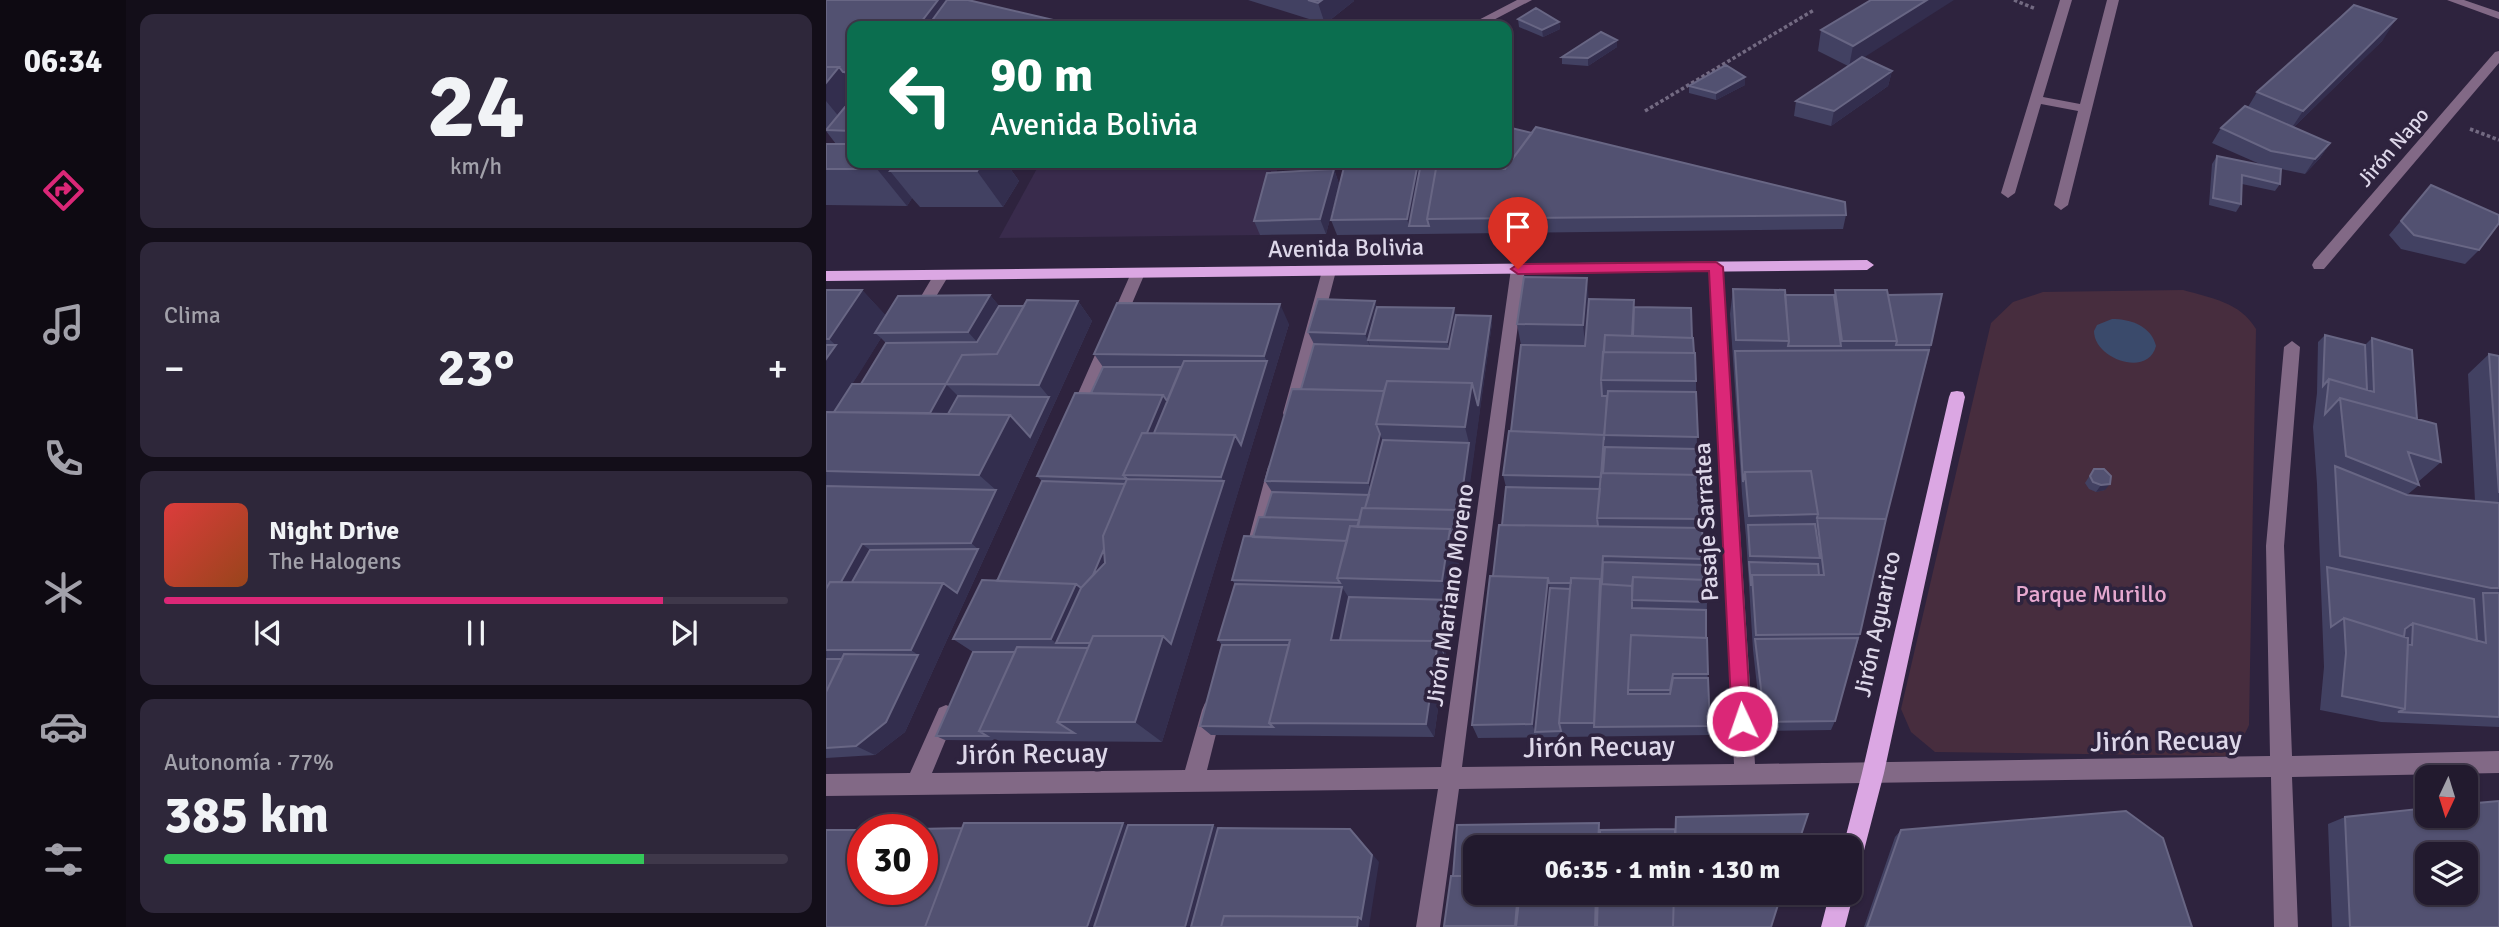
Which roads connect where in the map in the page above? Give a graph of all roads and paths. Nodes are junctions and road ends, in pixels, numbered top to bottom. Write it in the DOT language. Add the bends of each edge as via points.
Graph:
graph roads {
  1 [pos="1526,0"];
  2 [pos="2066,0"];
  3 [pos="2113,0"];
  4 [pos="2453,0"];
  5 [pos="1814,10"];
  6 [pos="2499,16"];
  7 [pos="1483,21"];
  8 [pos="2499,55"];
  9 [pos="2036,99"];
  10 [pos="2085,109"];
  11 [pos="1645,111"];
  12 [pos="2008,193"];
  13 [pos="2061,205"];
  14 [pos="1867,265"];
  15 [pos="2319,265"];
  16 [pos="1716,267"];
  17 [pos="1518,269"];
  18 [pos="1329,271"];
  19 [pos="1138,272"];
  20 [pos="941,275"];
  21 [pos="826,276"];
  22 [pos="907,334"];
  23 [pos="2292,347"];
  24 [pos="1957,397"];
  25 [pos="1072,426"];
  26 [pos="1254,553"];
  27 [pos="1218,687"];
  28 [pos="954,695"];
  29 [pos="2499,762"];
  30 [pos="2280,768"];
  31 [pos="1873,773"];
  32 [pos="1745,774"];
  33 [pos="1450,778"];
  34 [pos="1193,781"];
  35 [pos="916,784"];
  36 [pos="826,785"];
  37 [pos="1857,835"];
  38 [pos="1839,905"];
  39 [pos="1428,927"];
  40 [pos="1833,927"];
  41 [pos="2286,927"];
  1 -- 7 [label="street"];
  2 -- 9 [label="street"];
  3 -- 10 [label="street"];
  4 -- 6 [label="street"];
  5 -- 11 [label="path"];
  8 -- 15 [label="street, Jirón Napo"];
  9 -- 10 [label="street"];
  9 -- 12 [label="street"];
  10 -- 13 [label="street"];
  14 -- 16 [label="main road, Avenida Bolivia"];
  16 -- 17 [label="main road, Avenida Bolivia"];
  16 -- 32 [label="street, Pasaje Sarratea"];
  17 -- 18 [label="main road, Avenida Bolivia"];
  17 -- 33 [label="street, Jirón Mariano Moreno"];
  18 -- 19 [label="main road, Avenida Bolivia"];
  18 -- 26 [label="street"];
  19 -- 20 [label="main road, Avenida Bolivia"];
  19 -- 25 [label="street"];
  20 -- 21 [label="main road, Avenida Bolivia"];
  20 -- 22 [label="street"];
  23 -- 30 [label="street" via="2275,546"];
  24 -- 31 [label="main road, Jirón Aguarico"];
  27 -- 34 [label="street"];
  28 -- 35 [label="street"];
  29 -- 30 [label="street, Jirón Recuay"];
  30 -- 31 [label="street, Jirón Recuay"];
  30 -- 41 [label="street"];
  31 -- 32 [label="street, Jirón Recuay"];
  31 -- 37 [label="main road, Jirón Aguarico"];
  32 -- 33 [label="street, Jirón Recuay"];
  33 -- 34 [label="street, Jirón Recuay"];
  33 -- 39 [label="street, Jirón Mariano Moreno"];
  34 -- 35 [label="street, Jirón Recuay"];
  35 -- 36 [label="street, Jirón Recuay"];
  38 -- 40 [label="main road"];
}
